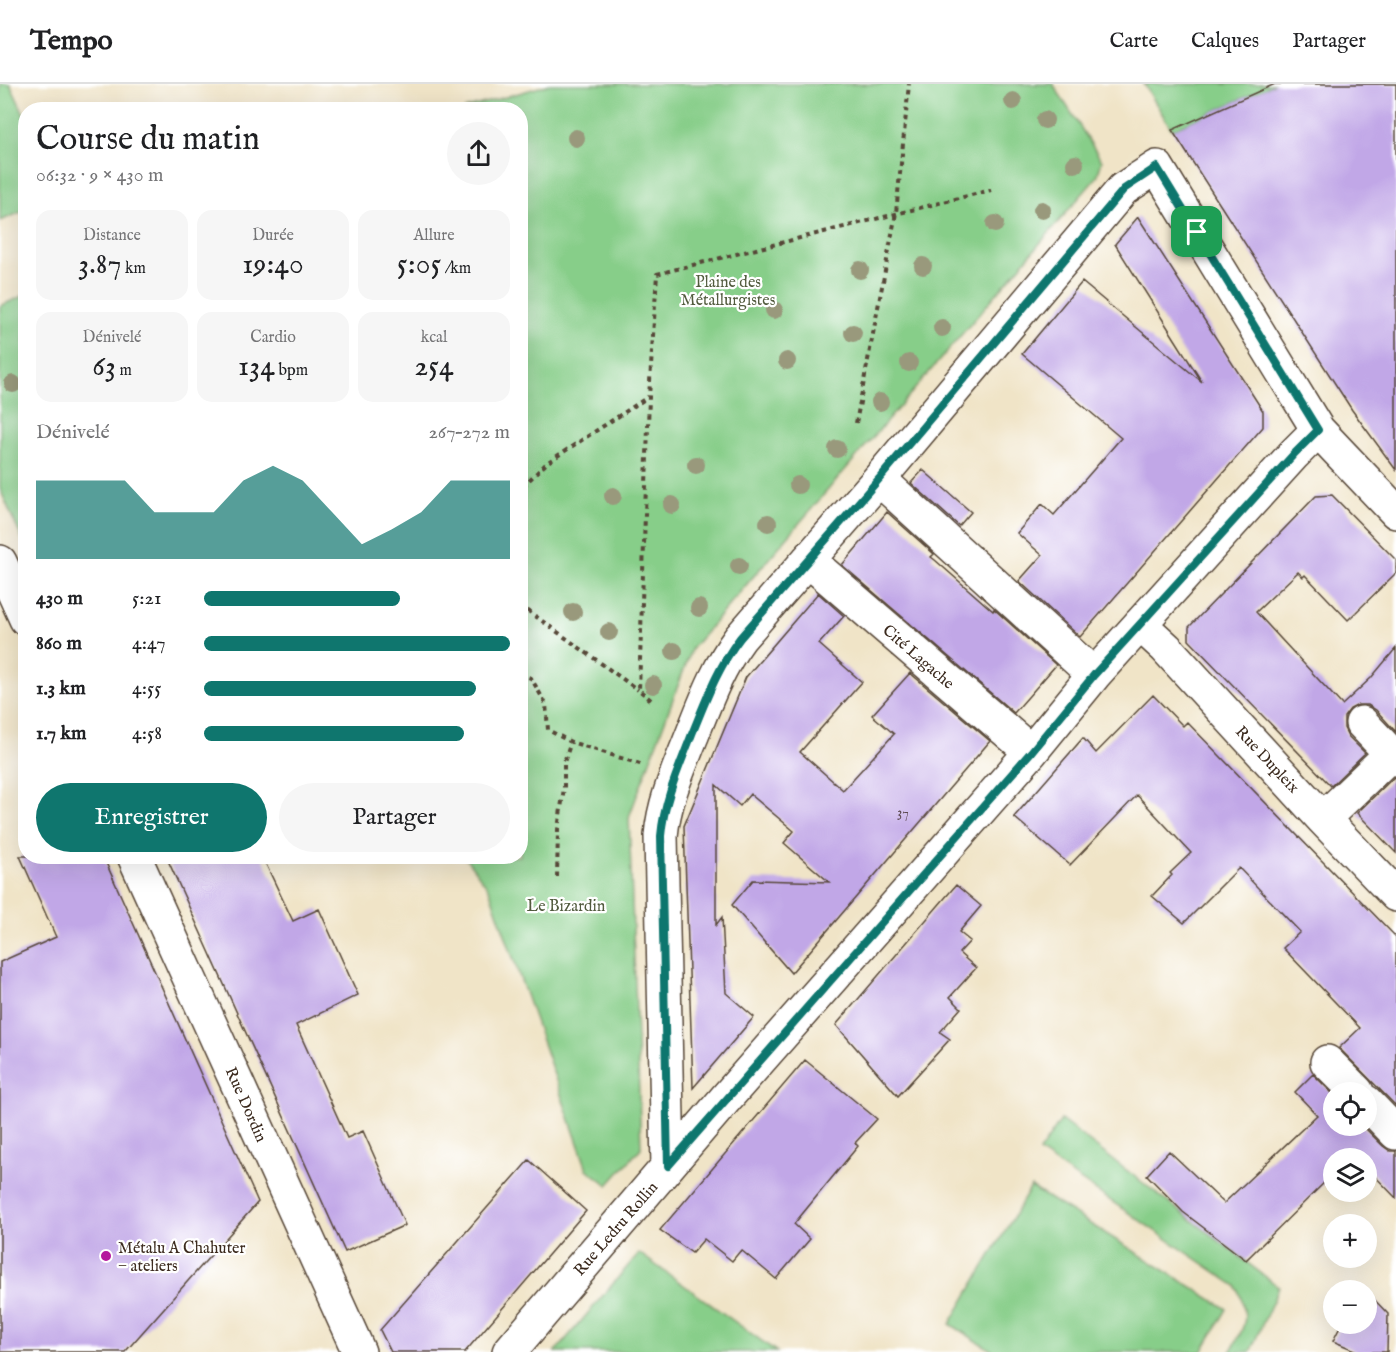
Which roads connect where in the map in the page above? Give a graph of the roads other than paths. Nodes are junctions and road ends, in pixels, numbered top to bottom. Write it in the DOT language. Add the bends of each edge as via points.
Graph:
graph roads {
  1 [pos="1318,430"];
  2 [pos="879,479"];
  3 [pos="1396,512"];
  4 [pos="808,560"];
  5 [pos="0,562"];
  6 [pos="18,601"];
  7 [pos="1140,624"];
  8 [pos="1094,675"];
  9 [pos="1362,723"];
  10 [pos="1031,752"];
  11 [pos="1393,756"];
  12 [pos="1323,819"];
  13 [pos="138,864"];
  14 [pos="1396,895"];
  15 [pos="1327,1062"];
  16 [pos="1346,1082"];
  17 [pos="1377,1113"];
  18 [pos="1396,1132"];
  19 [pos="668,1166"];
  20 [pos="359,1352"];
  21 [pos="509,1352"];
  1 -- 2 [label="street" via="1157,167 1124,189"];
  1 -- 3 [label="street"];
  1 -- 7 [label="street, Rue Ledru Rollin"];
  2 -- 4 [label="street"];
  2 -- 8 [label="street"];
  4 -- 10 [label="street, Cité Lagache"];
  4 -- 19 [label="street" via="729,653 710,688 666,802 661,836"];
  5 -- 6 [label="street"];
  7 -- 8 [label="street, Rue Ledru Rollin"];
  7 -- 12 [label="street, Rue Dupleix"];
  8 -- 10 [label="street, Rue Ledru Rollin"];
  9 -- 11 [label="street"];
  10 -- 19 [label="street, Rue Ledru Rollin"];
  11 -- 12 [label="street"];
  12 -- 14 [label="street, Rue Dupleix"];
  13 -- 20 [label="street, Rue Dordin"];
  15 -- 16 [label="street"];
  17 -- 18 [label="street"];
  19 -- 21 [label="street, Rue Ledru Rollin"];
}
